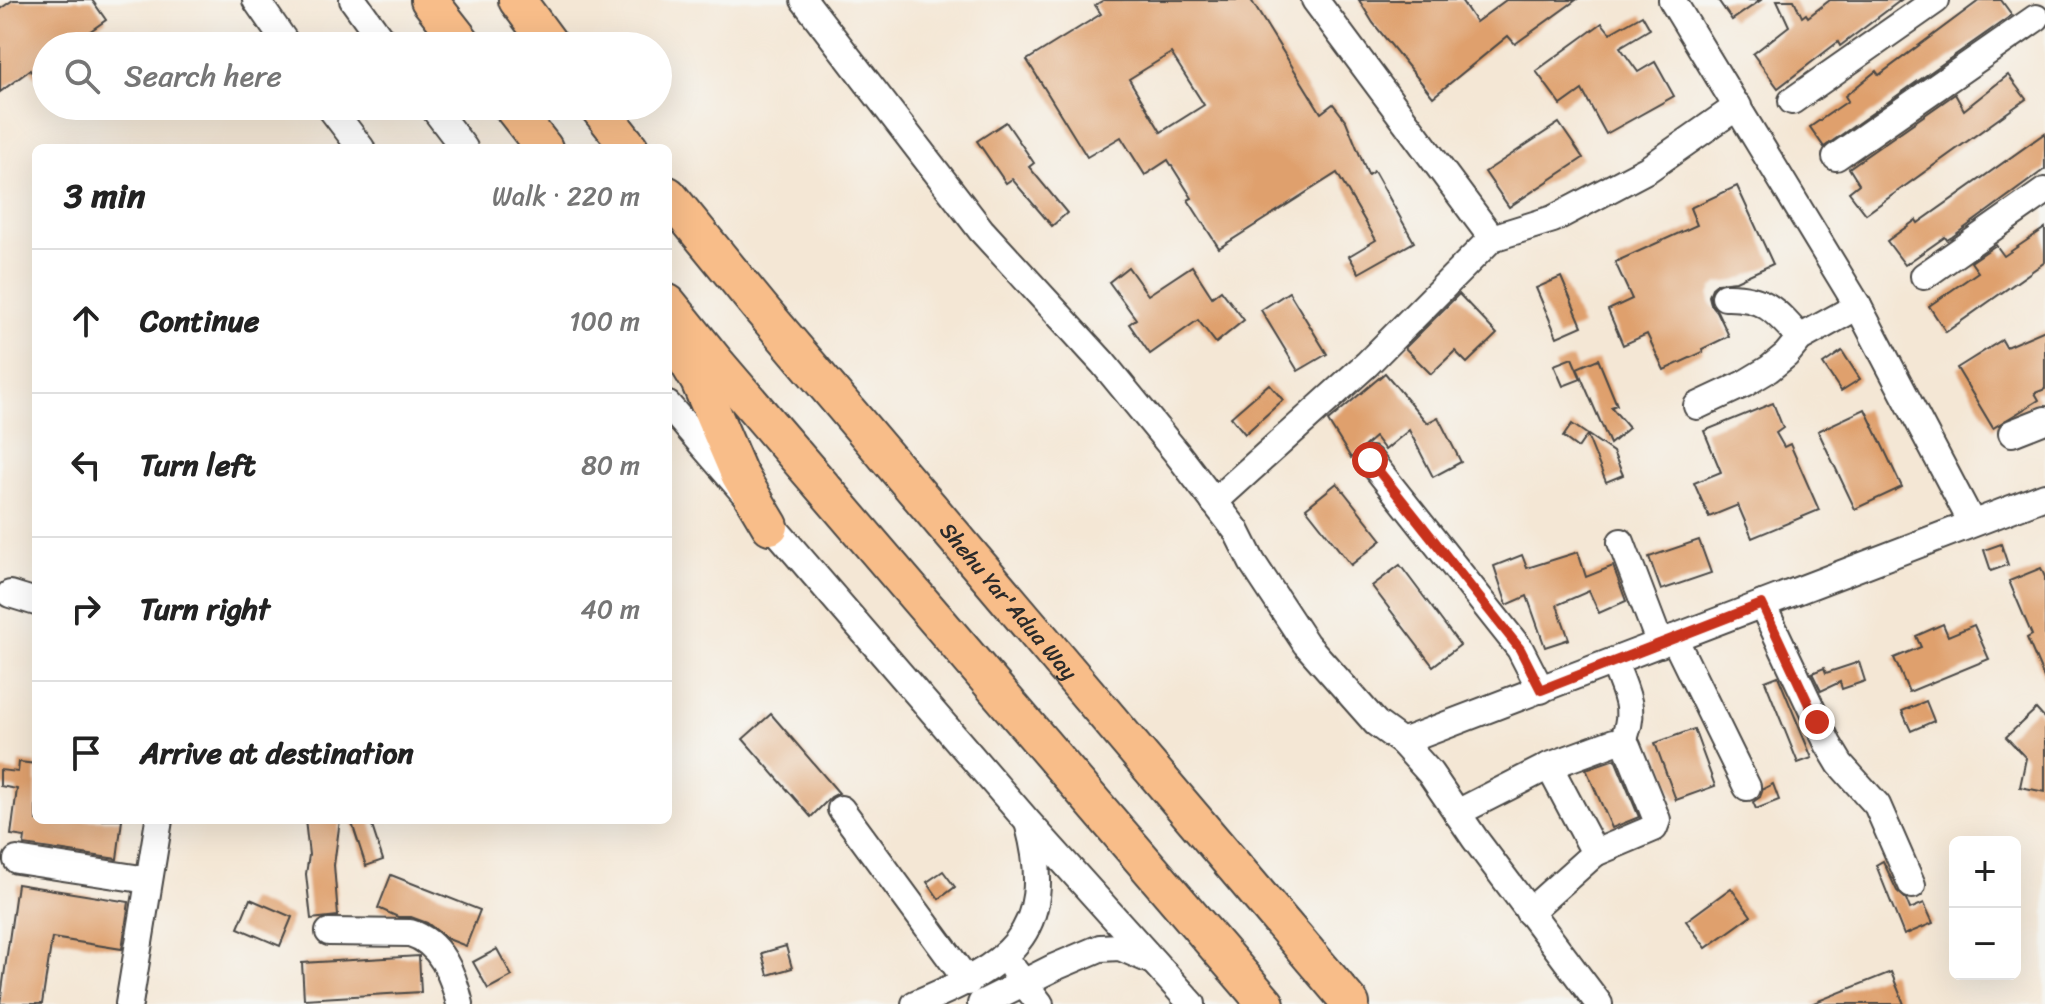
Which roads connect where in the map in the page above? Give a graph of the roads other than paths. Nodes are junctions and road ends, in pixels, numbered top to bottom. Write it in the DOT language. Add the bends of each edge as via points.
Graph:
graph roads {
  1 [pos="256,0"];
  2 [pos="353,0"];
  3 [pos="429,0"];
  4 [pos="517,0"];
  5 [pos="804,0"];
  6 [pos="1315,0"];
  7 [pos="1672,0"];
  8 [pos="1936,0"];
  9 [pos="2038,10"];
  10 [pos="278,32"];
  11 [pos="376,32"];
  12 [pos="454,32"];
  13 [pos="541,32"];
  14 [pos="1792,101"];
  15 [pos="1738,106"];
  16 [pos="340,120"];
  17 [pos="443,120"];
  18 [pos="522,120"];
  19 [pos="608,120"];
  20 [pos="358,144"];
  21 [pos="461,144"];
  22 [pos="541,144"];
  23 [pos="627,144"];
  24 [pos="1836,157"];
  25 [pos="2045,191"];
  26 [pos="672,200"];
  27 [pos="1492,238"];
  28 [pos="1924,276"];
  29 [pos="1725,297"];
  30 [pos="1858,306"];
  31 [pos="672,308"];
  32 [pos="672,336"];
  33 [pos="1800,338"];
  34 [pos="1697,406"];
  35 [pos="672,410"];
  36 [pos="2045,420"];
  37 [pos="2012,433"];
  38 [pos="1370,460"];
  39 [pos="2045,496"];
  40 [pos="1214,502"];
  41 [pos="1972,523"];
  42 [pos="770,526"];
  43 [pos="1621,542"];
  44 [pos="10,594"];
  45 [pos="32,601"];
  46 [pos="1762,604"];
  47 [pos="1667,641"];
  48 [pos="1614,662"];
  49 [pos="1541,690"];
  50 [pos="1402,742"];
  51 [pos="1622,742"];
  52 [pos="1549,766"];
  53 [pos="1747,787"];
  54 [pos="841,809"];
  55 [pos="1457,813"];
  56 [pos="1028,822"];
  57 [pos="158,824"];
  58 [pos="1595,853"];
  59 [pos="17,860"];
  60 [pos="148,880"];
  61 [pos="1912,885"];
  62 [pos="1529,912"];
  63 [pos="329,932"];
  64 [pos="1004,957"];
  65 [pos="1158,964"];
  66 [pos="1023,983"];
  67 [pos="974,993"];
  68 [pos="129,1004"];
  69 [pos="460,1004"];
  70 [pos="915,1004"];
  71 [pos="1040,1004"];
  72 [pos="1192,1004"];
  73 [pos="1266,1004"];
  74 [pos="1351,1004"];
  75 [pos="1599,1004"];
  1 -- 10 [label="street"];
  2 -- 11 [label="street"];
  3 -- 12 [label="highway"];
  4 -- 13 [label="highway"];
  5 -- 40 [label="street" via="981,230 1103,363"];
  6 -- 27 [label="street"];
  7 -- 15 [label="street"];
  8 -- 14 [label="street"];
  9 -- 24 [label="street"];
  15 -- 27 [label="street" via="1648,169 1553,219"];
  15 -- 30 [label="street"];
  16 -- 20 [label="street"];
  17 -- 21 [label="street"];
  18 -- 22 [label="highway"];
  19 -- 23 [label="highway"];
  25 -- 28 [label="street"];
  26 -- 74 [label="highway, Shehu Yar'Adua Way"];
  27 -- 40 [label="street" via="1367,364"];
  29 -- 33 [label="street" via="1741,296 1774,309"];
  30 -- 33 [label="street"];
  30 -- 41 [label="street"];
  31 -- 73 [label="highway"];
  32 -- 42 [label="highway"];
  33 -- 34 [label="street" via="1769,369"];
  35 -- 42 [label="street"];
  36 -- 37 [label="street"];
  38 -- 49 [label="street" via="1520,649"];
  39 -- 41 [label="street"];
  40 -- 50 [label="street" via="1306,644 1376,723"];
  41 -- 46 [label="street"];
  42 -- 56 [label="street"];
  43 -- 47 [label="street"];
  44 -- 45 [label="street"];
  46 -- 47 [label="street"];
  46 -- 61 [label="street" via="1828,744 1877,805"];
  47 -- 48 [label="street"];
  47 -- 53 [label="street"];
  48 -- 49 [label="street"];
  48 -- 51 [label="street" via="1631,712 1631,726"];
  49 -- 50 [label="street"];
  50 -- 55 [label="street"];
  51 -- 52 [label="street"];
  51 -- 58 [label="street" via="1657,820 1654,828"];
  52 -- 55 [label="street"];
  52 -- 58 [label="street"];
  54 -- 67 [label="street"];
  55 -- 62 [label="street"];
  56 -- 64 [label="street" via="1038,871 1036,898 1028,924"];
  56 -- 65 [label="street"];
  57 -- 60 [label="street"];
  58 -- 62 [label="street"];
  59 -- 60 [label="street"];
  60 -- 68 [label="street"];
  62 -- 75 [label="street"];
  63 -- 69 [label="street" via="421,936 439,952"];
  64 -- 66 [label="street"];
  64 -- 67 [label="street"];
  65 -- 66 [label="street" via="1120,947 1100,948"];
  65 -- 72 [label="street"];
  66 -- 67 [label="street"];
  66 -- 71 [label="street"];
  67 -- 70 [label="street"];
}
